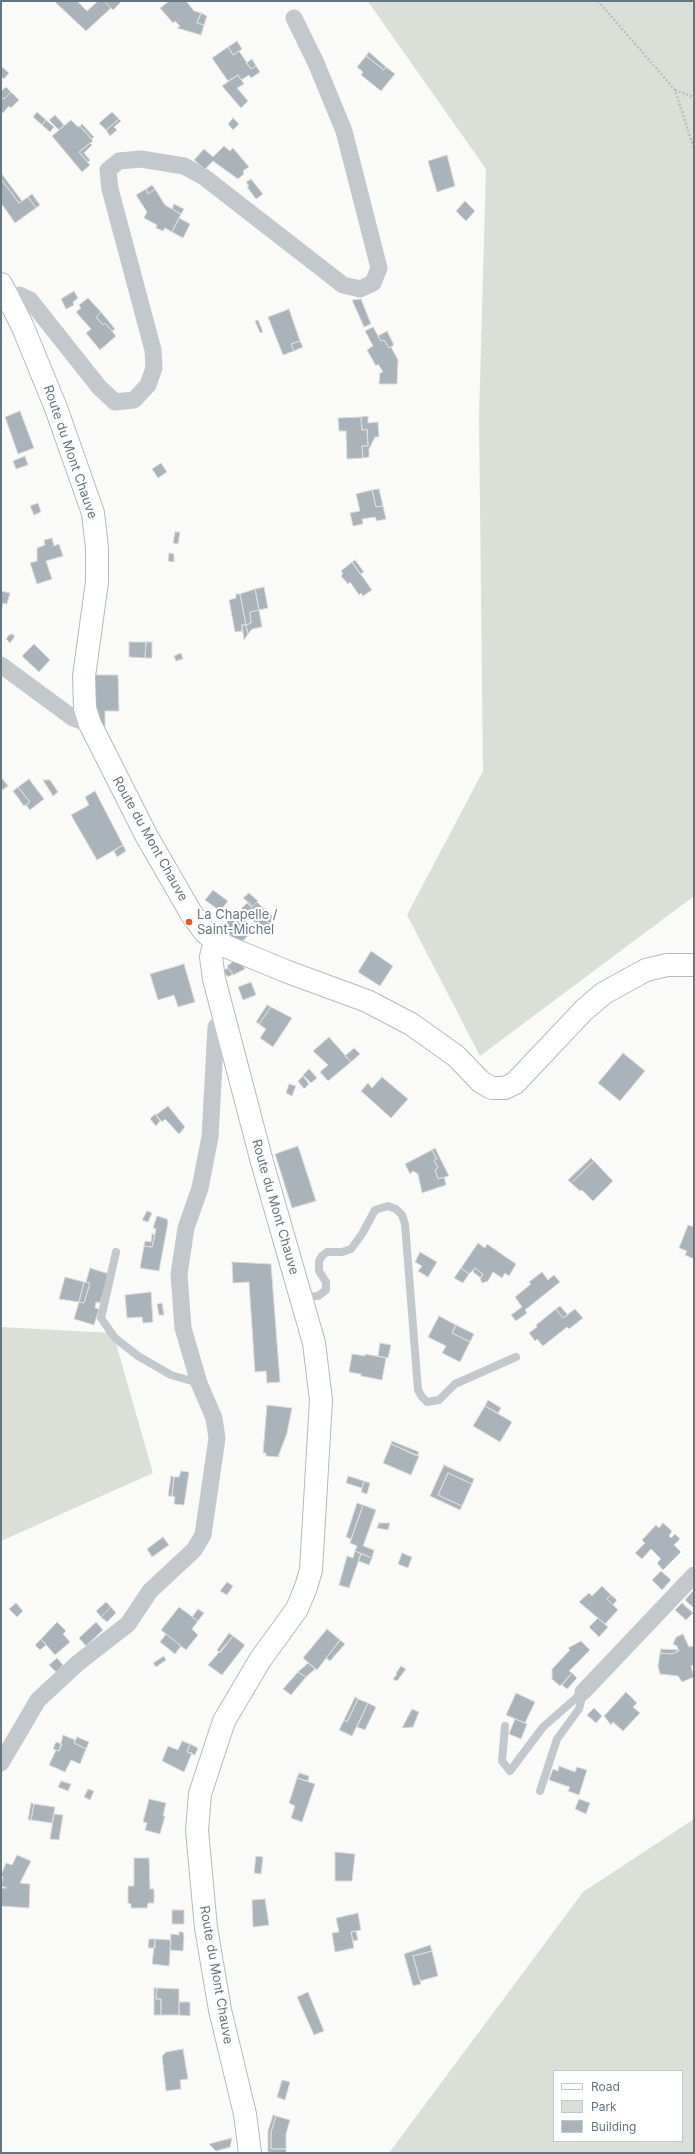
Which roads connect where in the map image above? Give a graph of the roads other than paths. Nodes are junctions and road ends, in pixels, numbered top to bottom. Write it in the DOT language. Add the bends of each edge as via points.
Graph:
graph roads {
  1 [pos="294,18"];
  2 [pos="5,290"];
  3 [pos="1,664"];
  4 [pos="90,724"];
  5 [pos="215,941"];
  6 [pos="694,965"];
  7 [pos="225,1022"];
  8 [pos="116,1252"];
  9 [pos="301,1298"];
  10 [pos="516,1357"];
  11 [pos="199,1383"];
  12 [pos="694,1575"];
  13 [pos="583,1692"];
  14 [pos="505,1726"];
  15 [pos="1,1763"];
  16 [pos="540,1791"];
  17 [pos="250,2153"];
  1 -- 2 [label="street" via="344,131 379,268 373,283 360,289 342,285 204,177 184,166 141,158 119,161 108,170 114,204 153,350 154,368 148,385 134,400 115,402 99,388 30,300"];
  2 -- 4 [label="street, Route du Mont Chauve" via="56,408 93,513 97,582 84,676 85,708"];
  3 -- 4 [label="street" via="73,718"];
  4 -- 5 [label="street, Route du Mont Chauve" via="168,874 196,922"];
  5 -- 6 [label="street" via="288,972 367,1001 411,1024 456,1056 481,1082 492,1088 505,1088 515,1083 584,1010 604,993 646,970 667,965"];
  5 -- 7 [label="street, Route du Mont Chauve" via="211,957"];
  7 -- 9 [label="street, Route du Mont Chauve"];
  7 -- 11 [label="street" via="216,1028 210,1137 200,1188 186,1228 179,1274 183,1328"];
  8 -- 11 [label="lane" via="101,1318 115,1338 138,1356 172,1375"];
  9 -- 10 [label="lane" via="323,1294 327,1287 319,1271 319,1261 327,1252 351,1249 375,1210 388,1206 402,1215 405,1224 418,1390 422,1397 427,1402 439,1400 455,1384"];
  9 -- 17 [label="street, Route du Mont Chauve" via="314,1343 321,1400 310,1570 297,1609 260,1660 224,1721 200,1794 197,1830 206,1928"];
  11 -- 15 [label="street" via="214,1418 217,1438 203,1535 194,1550 150,1590 128,1624 78,1663 38,1700"];
  12 -- 13 [label="street"];
  13 -- 14 [label="lane" via="543,1727 510,1770 502,1761"];
  13 -- 16 [label="lane" via="579,1709 557,1739"];
}
